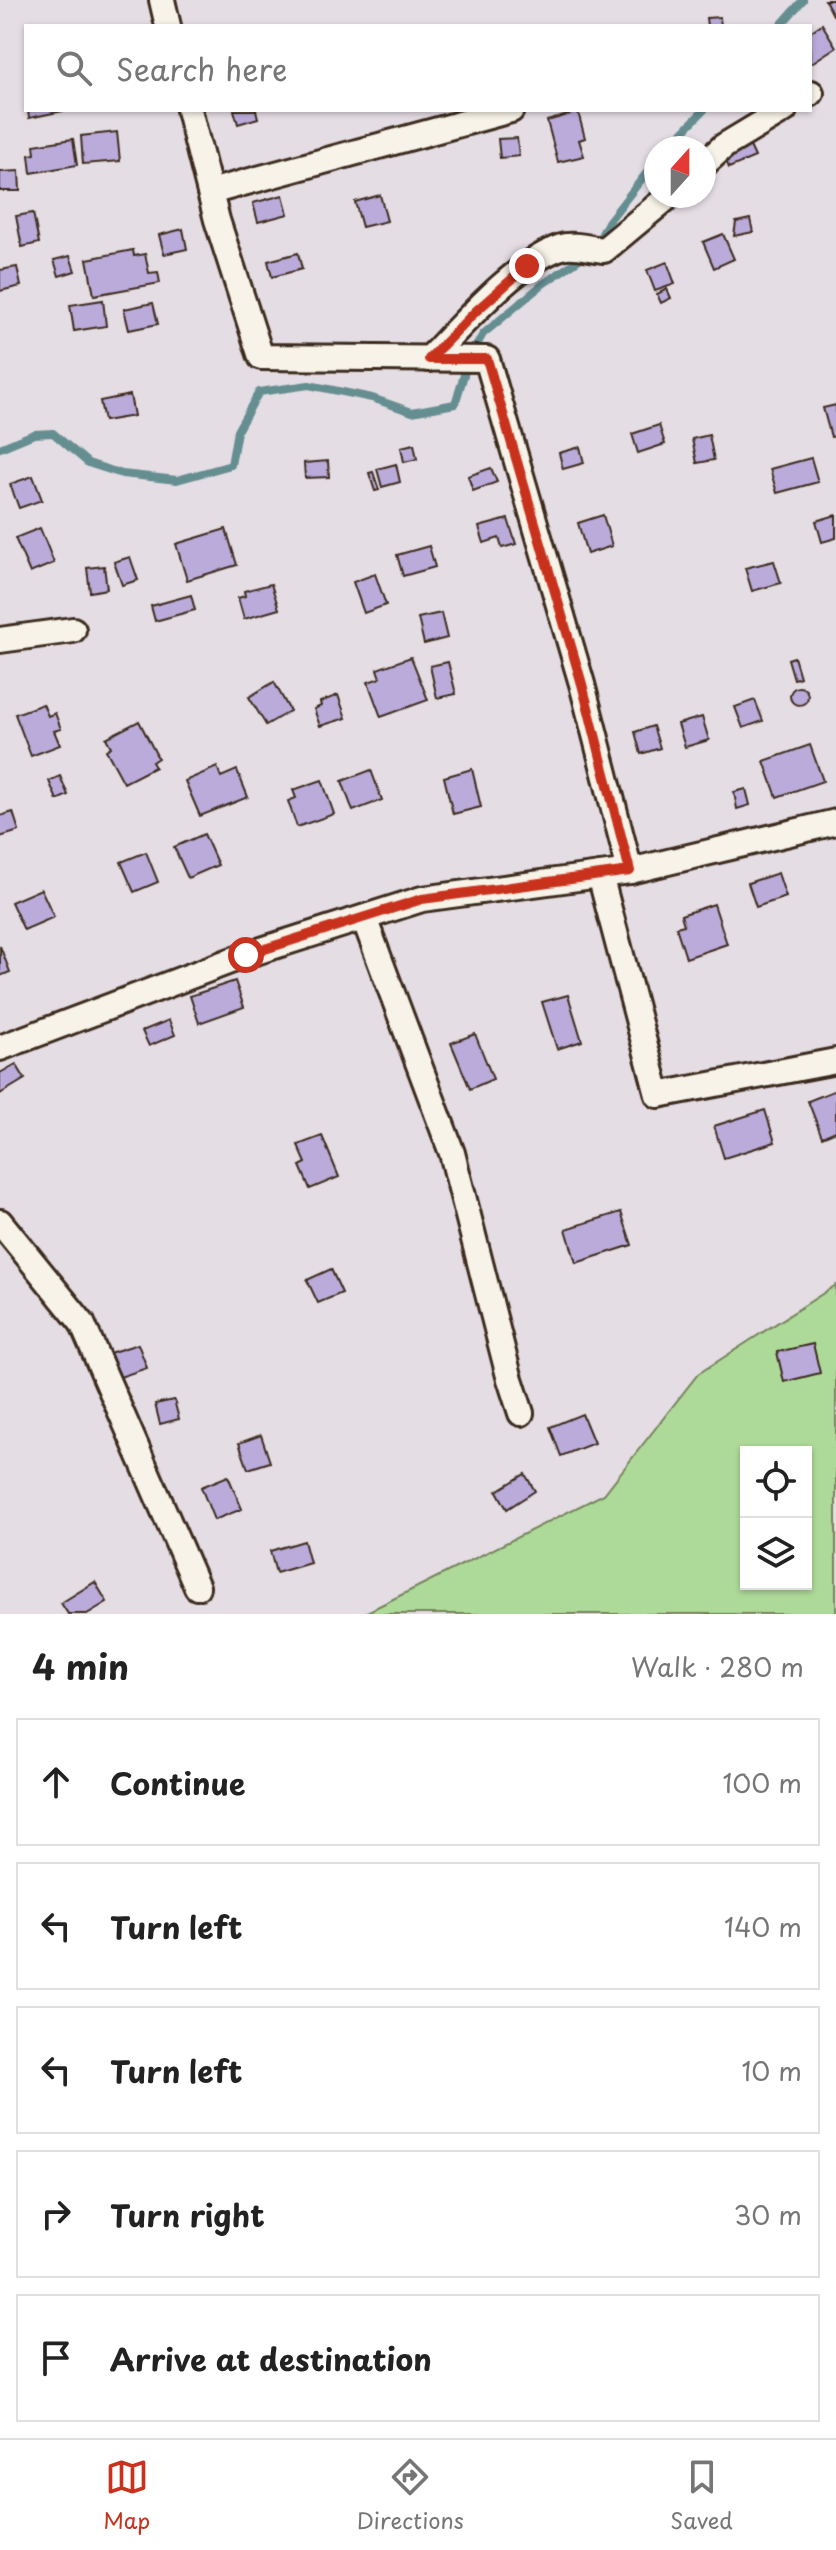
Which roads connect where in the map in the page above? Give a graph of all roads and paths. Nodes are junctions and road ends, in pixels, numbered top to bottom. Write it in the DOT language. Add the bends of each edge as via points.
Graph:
graph roads {
  1 [pos="162,0"];
  2 [pos="168,24"];
  3 [pos="190,112"];
  4 [pos="504,112"];
  5 [pos="781,112"];
  6 [pos="716,153"];
  7 [pos="210,192"];
  8 [pos="655,208"];
  9 [pos="429,359"];
  10 [pos="73,630"];
  11 [pos="0,640"];
  12 [pos="836,822"];
  13 [pos="630,871"];
  14 [pos="600,875"];
  15 [pos="364,918"];
  16 [pos="0,1048"];
  17 [pos="836,1061"];
  18 [pos="0,1222"];
  19 [pos="521,1413"];
  20 [pos="197,1587"];
  1 -- 2 [label="street"];
  3 -- 7 [label="street"];
  4 -- 7 [label="street"];
  5 -- 6 [label="street"];
  7 -- 9 [label="street" via="261,357"];
  8 -- 9 [label="street" via="604,250 564,246 527,266"];
  9 -- 13 [label="street" via="487,359 582,684"];
  10 -- 11 [label="street"];
  12 -- 13 [label="street"];
  13 -- 14 [label="street"];
  14 -- 15 [label="street" via="422,899"];
  14 -- 17 [label="street" via="658,1095"];
  15 -- 16 [label="street" via="246,955"];
  15 -- 19 [label="street" via="452,1153"];
  18 -- 20 [label="street" via="82,1323"];
}
